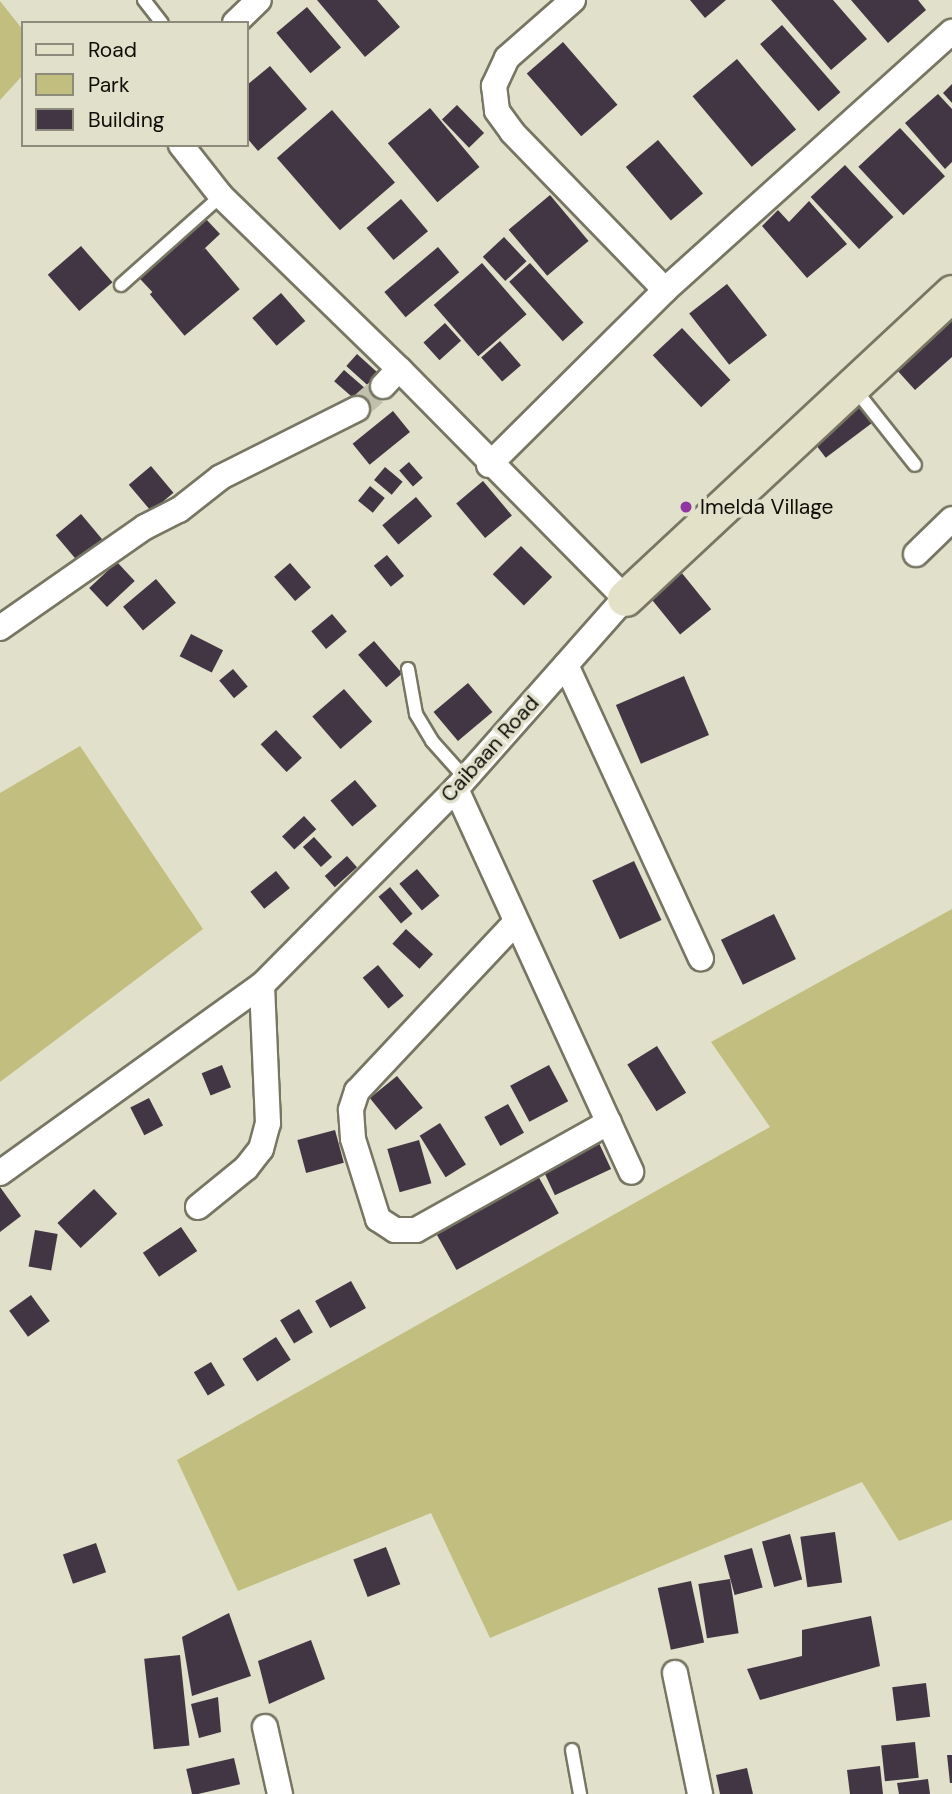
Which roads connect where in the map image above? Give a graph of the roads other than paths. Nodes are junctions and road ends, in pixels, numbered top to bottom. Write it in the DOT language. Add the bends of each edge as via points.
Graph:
graph roads {
  1 [pos="144,0"];
  2 [pos="259,0"];
  3 [pos="573,0"];
  4 [pos="160,21"];
  5 [pos="237,21"];
  6 [pos="952,32"];
  7 [pos="183,147"];
  8 [pos="221,196"];
  9 [pos="121,285"];
  10 [pos="665,290"];
  11 [pos="952,293"];
  12 [pos="852,385"];
  13 [pos="357,409"];
  14 [pos="489,465"];
  15 [pos="915,465"];
  16 [pos="952,519"];
  17 [pos="916,554"];
  18 [pos="625,598"];
  19 [pos="0,628"];
  20 [pos="566,665"];
  21 [pos="408,669"];
  22 [pos="461,784"];
  23 [pos="515,923"];
  24 [pos="701,958"];
  25 [pos="262,985"];
  26 [pos="609,1122"];
  27 [pos="0,1172"];
  28 [pos="631,1172"];
  29 [pos="198,1207"];
  30 [pos="675,1674"];
  31 [pos="265,1727"];
  32 [pos="572,1750"];
  33 [pos="280,1794"];
  34 [pos="580,1794"];
  35 [pos="700,1794"];
  1 -- 4 [label="lane"];
  2 -- 5 [label="street"];
  3 -- 10 [label="street" via="507,58 494,86 497,111"];
  6 -- 10 [label="street"];
  7 -- 8 [label="street"];
  8 -- 9 [label="lane"];
  8 -- 14 [label="street" via="391,377"];
  10 -- 14 [label="street"];
  11 -- 12 [label="street, Caibaan Road"];
  12 -- 15 [label="lane"];
  12 -- 18 [label="street, Caibaan Road"];
  13 -- 19 [label="street" via="221,477 179,510 145,527"];
  14 -- 18 [label="street"];
  16 -- 17 [label="street"];
  18 -- 20 [label="street, Caibaan Road"];
  20 -- 22 [label="street, Caibaan Road"];
  20 -- 24 [label="street"];
  21 -- 22 [label="lane" via="416,714"];
  22 -- 23 [label="street"];
  22 -- 25 [label="street, Caibaan Road"];
  23 -- 26 [label="street"];
  23 -- 26 [label="street" via="357,1091 351,1110 352,1139 378,1219 395,1230 416,1230"];
  25 -- 27 [label="street, Caibaan Road"];
  25 -- 29 [label="street" via="268,1123 261,1149 246,1168"];
  26 -- 28 [label="street"];
  30 -- 35 [label="street"];
  31 -- 33 [label="street"];
  32 -- 34 [label="lane"];
}
